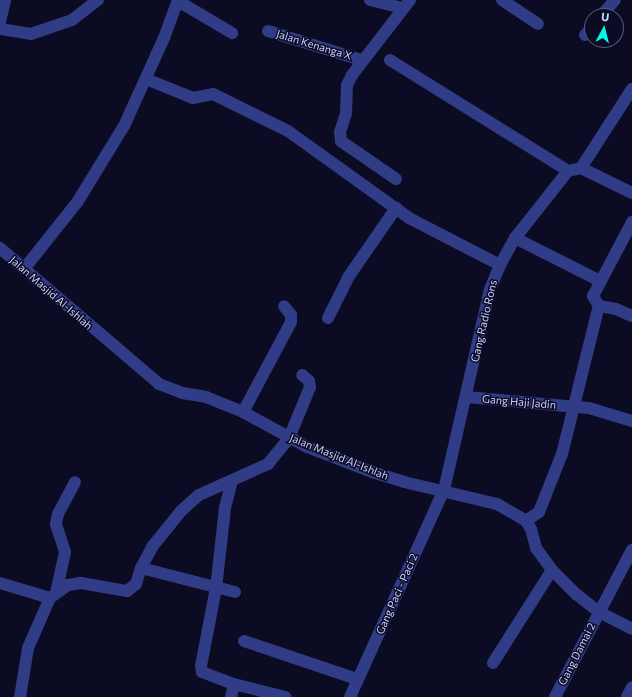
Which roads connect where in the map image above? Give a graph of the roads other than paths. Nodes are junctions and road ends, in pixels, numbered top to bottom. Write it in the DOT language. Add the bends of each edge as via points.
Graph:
graph roads {
  1 [pos="5,0"];
  2 [pos="98,0"];
  3 [pos="370,0"];
  4 [pos="502,0"];
  5 [pos="615,0"];
  6 [pos="178,1"];
  7 [pos="406,4"];
  8 [pos="608,8"];
  9 [pos="0,22"];
  10 [pos="538,24"];
  11 [pos="0,29"];
  12 [pos="268,31"];
  13 [pos="232,33"];
  14 [pos="361,60"];
  15 [pos="390,60"];
  16 [pos="146,79"];
  17 [pos="632,89"];
  18 [pos="581,168"];
  19 [pos="568,171"];
  20 [pos="396,179"];
  21 [pos="632,193"];
  22 [pos="396,208"];
  23 [pos="632,222"];
  24 [pos="515,238"];
  25 [pos="0,248"];
  26 [pos="500,265"];
  27 [pos="24,269"];
  28 [pos="600,281"];
  29 [pos="284,306"];
  30 [pos="599,306"];
  31 [pos="632,316"];
  32 [pos="328,318"];
  33 [pos="302,375"];
  34 [pos="467,397"];
  35 [pos="572,407"];
  36 [pos="243,412"];
  37 [pos="632,421"];
  38 [pos="289,438"];
  39 [pos="75,482"];
  40 [pos="231,485"];
  41 [pos="444,490"];
  42 [pos="526,520"];
  43 [pos="632,550"];
  44 [pos="141,568"];
  45 [pos="552,570"];
  46 [pos="0,583"];
  47 [pos="216,588"];
  48 [pos="235,592"];
  49 [pos="53,596"];
  50 [pos="599,612"];
  51 [pos="632,629"];
  52 [pos="244,641"];
  53 [pos="493,663"];
  54 [pos="357,679"];
  55 [pos="234,684"];
  56 [pos="632,687"];
  57 [pos="20,697"];
  58 [pos="231,697"];
  59 [pos="285,697"];
  60 [pos="350,697"];
  61 [pos="555,697"];
  62 [pos="627,697"];
  1 -- 9 [label="street"];
  2 -- 11 [label="street" via="72,20 31,34"];
  3 -- 7 [label="street"];
  4 -- 10 [label="street"];
  5 -- 8 [label="street"];
  6 -- 13 [label="street"];
  6 -- 16 [label="street"];
  7 -- 14 [label="street"];
  12 -- 14 [label="street, Jalan Kenanga X"];
  14 -- 20 [label="street" via="347,85 341,141"];
  15 -- 19 [label="street"];
  16 -- 22 [label="street" via="185,96 220,96 288,131"];
  16 -- 27 [label="street" via="124,126 78,201"];
  17 -- 18 [label="street"];
  18 -- 19 [label="street"];
  18 -- 21 [label="street"];
  19 -- 24 [label="street, Gang Radio Rons"];
  22 -- 26 [label="street" via="409,218"];
  22 -- 32 [label="street" via="349,276"];
  23 -- 28 [label="street"];
  24 -- 26 [label="street, Gang Radio Rons"];
  24 -- 28 [label="street"];
  25 -- 27 [label="street, Jalan Masjid Al-Ishlah"];
  26 -- 34 [label="street, Gang Radio Rons" via="490,289"];
  27 -- 36 [label="street, Jalan Masjid Al-Ishlah" via="120,354 159,384 182,393 206,397"];
  28 -- 30 [label="street" via="593,296"];
  29 -- 36 [label="street" via="291,315 291,322"];
  30 -- 31 [label="street" via="616,309"];
  30 -- 35 [label="street"];
  33 -- 38 [label="street" via="309,381 310,387"];
  34 -- 35 [label="street, Gang Haji Jadin"];
  34 -- 41 [label="street, Gang Radio Rons"];
  35 -- 37 [label="street, Gang Haji Jadin" via="589,408"];
  35 -- 42 [label="street" via="562,454 545,501 539,512"];
  36 -- 38 [label="street, Jalan Masjid Al-Ishlah"];
  38 -- 41 [label="street, Jalan Masjid Al-Ishlah" via="372,472"];
  38 -- 44 [label="street" via="268,464 199,495 163,531"];
  39 -- 49 [label="street" via="58,514 56,524 65,552"];
  40 -- 47 [label="street" via="225,508"];
  41 -- 42 [label="street, Jalan Masjid Al-Ishlah" via="497,504"];
  41 -- 54 [label="street, Gang Paci - Paci 2"];
  42 -- 45 [label="street" via="536,548"];
  43 -- 50 [label="street, Gang Damai 2"];
  44 -- 47 [label="street"];
  44 -- 49 [label="street" via="136,584 127,591 81,583 68,585"];
  45 -- 50 [label="street"];
  45 -- 53 [label="street"];
  46 -- 49 [label="street"];
  47 -- 48 [label="street"];
  47 -- 55 [label="street" via="202,672"];
  49 -- 57 [label="street" via="28,648"];
  50 -- 51 [label="street"];
  50 -- 61 [label="street, Gang Damai 2"];
  52 -- 54 [label="street"];
  54 -- 60 [label="street, Gang Paci - Paci 2"];
  55 -- 58 [label="street"];
  55 -- 59 [label="street"];
  56 -- 62 [label="street"];
}
